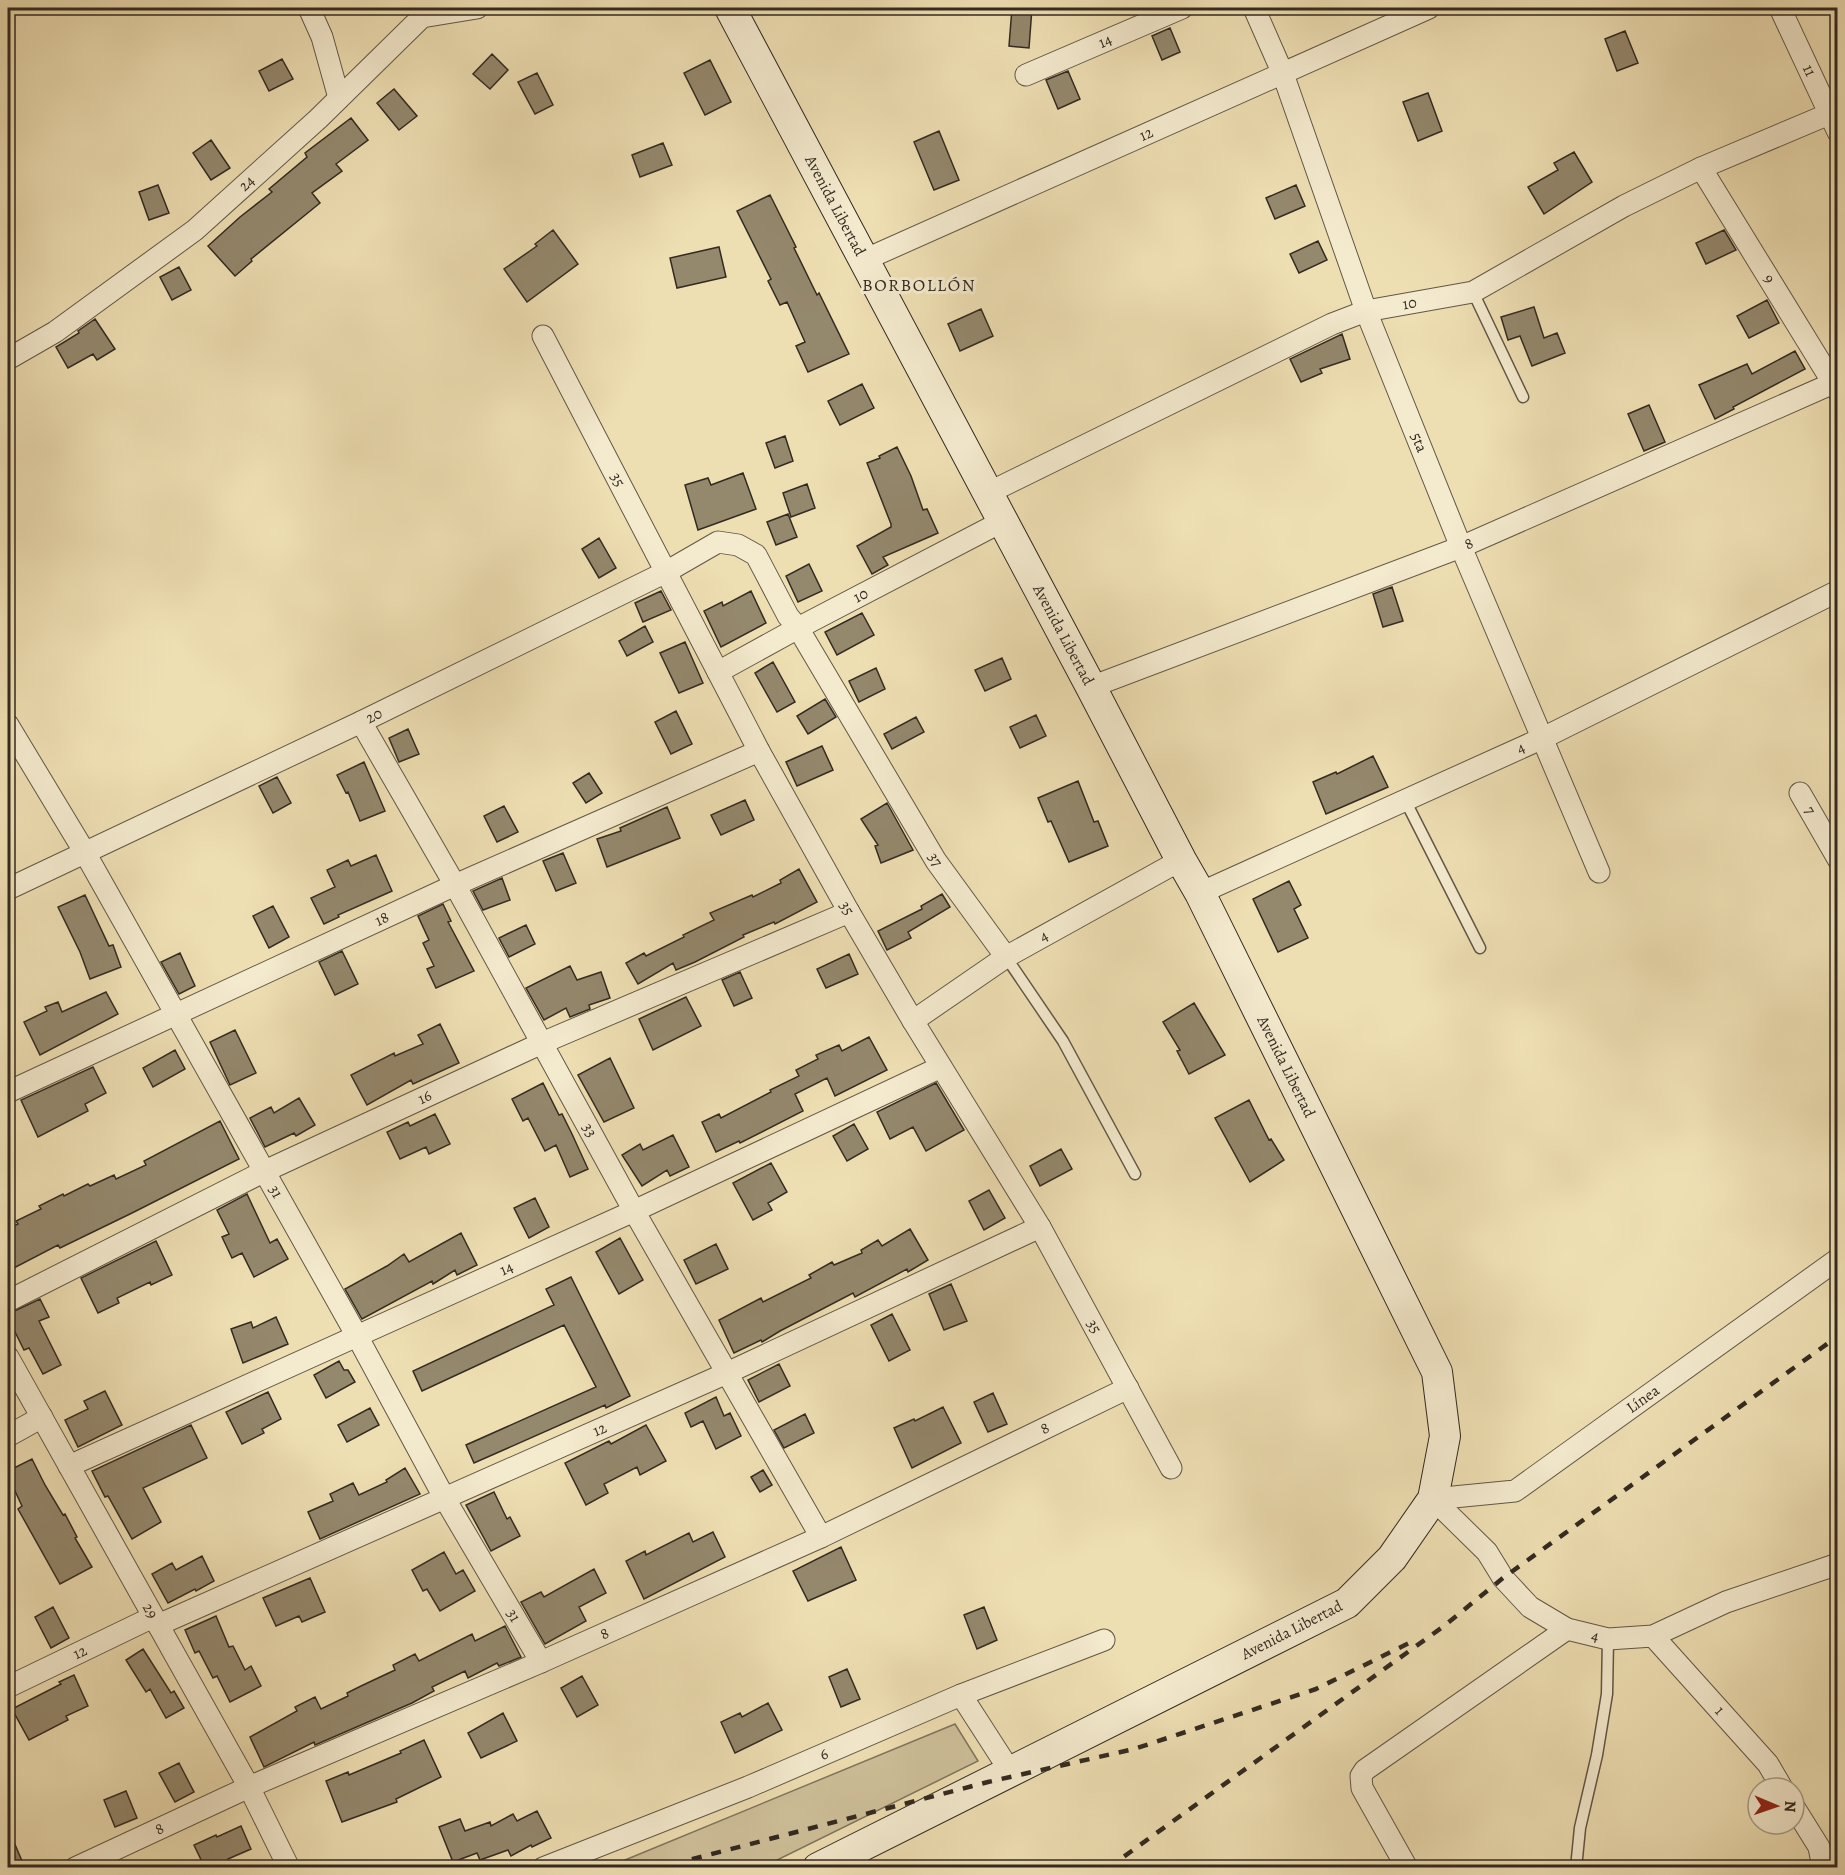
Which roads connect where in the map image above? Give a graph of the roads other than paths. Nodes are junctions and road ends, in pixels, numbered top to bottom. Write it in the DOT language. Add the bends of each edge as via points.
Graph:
graph roads {
  1 [pos="309,8"];
  2 [pos="477,8"];
  3 [pos="730,8"];
  4 [pos="1182,8"];
  5 [pos="1254,8"];
  6 [pos="1429,8"];
  7 [pos="1780,8"];
  8 [pos="1283,74"];
  9 [pos="1026,75"];
  10 [pos="339,98"];
  11 [pos="1833,123"];
  12 [pos="1701,168"];
  13 [pos="864,260"];
  14 [pos="1473,292"];
  15 [pos="1366,311"];
  16 [pos="543,336"];
  17 [pos="8,359"];
  18 [pos="1836,385"];
  19 [pos="1523,397"];
  20 [pos="988,493"];
  21 [pos="1003,521"];
  22 [pos="738,545"];
  23 [pos="1461,547"];
  24 [pos="666,572"];
  25 [pos="1838,591"];
  26 [pos="798,628"];
  27 [pos="718,672"];
  28 [pos="1091,687"];
  29 [pos="361,722"];
  30 [pos="8,725"];
  31 [pos="1543,738"];
  32 [pos="759,751"];
  33 [pos="1800,794"];
  34 [pos="1405,800"];
  35 [pos="84,851"];
  36 [pos="1838,859"];
  37 [pos="1181,860"];
  38 [pos="1599,872"];
  39 [pos="455,885"];
  40 [pos="8,889"];
  41 [pos="1200,893"];
  42 [pos="849,912"];
  43 [pos="1480,948"];
  44 [pos="1006,957"];
  45 [pos="176,1013"];
  46 [pos="913,1021"];
  47 [pos="542,1043"];
  48 [pos="941,1067"];
  49 [pos="8,1092"];
  50 [pos="265,1171"];
  51 [pos="1135,1174"];
  52 [pos="634,1211"];
  53 [pos="1040,1227"];
  54 [pos="1838,1259"];
  55 [pos="8,1301"];
  56 [pos="357,1336"];
  57 [pos="8,1357"];
  58 [pos="727,1374"];
  59 [pos="1128,1388"];
  60 [pos="42,1417"];
  61 [pos="8,1436"];
  62 [pos="69,1466"];
  63 [pos="1171,1468"];
  64 [pos="445,1498"];
  65 [pos="1433,1499"];
  66 [pos="821,1537"];
  67 [pos="1838,1564"];
  68 [pos="155,1621"];
  69 [pos="1567,1629"];
  70 [pos="1653,1636"];
  71 [pos="1608,1639"];
  72 [pos="1104,1640"];
  73 [pos="541,1662"];
  74 [pos="8,1688"];
  75 [pos="961,1695"];
  76 [pos="1010,1771"];
  77 [pos="1775,1776"];
  78 [pos="249,1787"];
  79 [pos="1806,1826"];
  80 [pos="75,1868"];
  81 [pos="289,1868"];
  82 [pos="543,1868"];
  83 [pos="818,1868"];
  84 [pos="1407,1868"];
  85 [pos="1576,1868"];
  86 [pos="1823,1868"];
  1 -- 10 [label="street" via="322,36"];
  2 -- 10 [label="street, 24" via="422,17"];
  3 -- 13 [label="main road, Avenida Libertad"];
  4 -- 9 [label="street, 14"];
  5 -- 8 [label="street, 5ta"];
  6 -- 8 [label="street, 12"];
  7 -- 11 [label="street, 11"];
  8 -- 13 [label="street, 12"];
  8 -- 15 [label="street, 5ta"];
  10 -- 17 [label="street, 24" via="195,230 55,332"];
  11 -- 12 [label="street, 10"];
  12 -- 14 [label="street, 10" via="1624,206"];
  12 -- 18 [label="street, 9"];
  13 -- 20 [label="main road, Avenida Libertad"];
  14 -- 15 [label="street, 10"];
  14 -- 19 [label="lane"];
  15 -- 20 [label="street, 10" via="1332,324"];
  15 -- 23 [label="street, 5ta"];
  16 -- 24 [label="street, 35"];
  18 -- 23 [label="street, 8"];
  20 -- 21 [label="main road, Avenida Libertad"];
  21 -- 26 [label="street, 10"];
  21 -- 28 [label="main road, Avenida Libertad"];
  22 -- 24 [label="street, 20" via="718,542"];
  22 -- 26 [label="street, 37" via="756,555"];
  23 -- 28 [label="street, 8"];
  23 -- 31 [label="street, 5ta"];
  24 -- 27 [label="street, 35"];
  24 -- 29 [label="street, 20"];
  25 -- 31 [label="street, 4"];
  26 -- 27 [label="street, 10"];
  26 -- 44 [label="street, 37" via="936,861"];
  27 -- 32 [label="street, 35"];
  28 -- 37 [label="main road, Avenida Libertad"];
  29 -- 35 [label="street, 20"];
  29 -- 39 [label="street, 33"];
  30 -- 35 [label="street, 31"];
  31 -- 34 [label="street, 4"];
  31 -- 38 [label="street, 5ta"];
  32 -- 39 [label="street, 18"];
  32 -- 42 [label="street, 35"];
  33 -- 36 [label="street, 7"];
  34 -- 41 [label="street, 4"];
  34 -- 43 [label="lane"];
  35 -- 40 [label="street, 20"];
  35 -- 45 [label="street, 31"];
  37 -- 41 [label="main road, Avenida Libertad"];
  37 -- 44 [label="street, 4"];
  39 -- 45 [label="street, 18"];
  39 -- 47 [label="street, 33"];
  41 -- 65 [label="main road, Avenida Libertad" via="1437,1372 1445,1436"];
  42 -- 46 [label="street, 35"];
  42 -- 47 [label="street, 16"];
  44 -- 46 [label="street, 4"];
  44 -- 51 [label="lane, 37" via="1063,1041"];
  45 -- 49 [label="street, 18"];
  45 -- 50 [label="street, 31"];
  46 -- 48 [label="street, 35"];
  47 -- 50 [label="street, 16"];
  47 -- 52 [label="street, 33"];
  48 -- 52 [label="street, 14"];
  48 -- 53 [label="street, 35"];
  50 -- 55 [label="street, 16"];
  50 -- 56 [label="street, 31"];
  52 -- 56 [label="street, 14"];
  52 -- 58 [label="street, 33"];
  53 -- 58 [label="street, 12"];
  53 -- 59 [label="street, 35"];
  54 -- 65 [label="street, Línea" via="1515,1491"];
  56 -- 62 [label="street, 14"];
  56 -- 64 [label="street, 31"];
  57 -- 60 [label="street, 29"];
  58 -- 64 [label="street, 12"];
  58 -- 66 [label="street, 33"];
  59 -- 63 [label="street, 35"];
  59 -- 66 [label="street, 8"];
  60 -- 61 [label="street"];
  60 -- 62 [label="street, 29"];
  62 -- 68 [label="street, 29"];
  64 -- 68 [label="street, 12"];
  64 -- 73 [label="street, 31"];
  65 -- 69 [label="street" via="1488,1552 1503,1578 1530,1607"];
  65 -- 76 [label="main road, Avenida Libertad" via="1392,1558 1347,1603"];
  66 -- 73 [label="street, 8"];
  67 -- 70 [label="street, 4" via="1726,1602"];
  68 -- 74 [label="street, 12"];
  68 -- 78 [label="street, 29"];
  69 -- 71 [label="street, 4"];
  69 -- 84 [label="street, 4" via="1365,1770 1362,1788"];
  70 -- 71 [label="street, 4"];
  70 -- 77 [label="street, 1"];
  71 -- 85 [label="lane" via="1607,1694 1580,1828"];
  72 -- 75 [label="street, 6"];
  73 -- 78 [label="street, 8"];
  75 -- 76 [label="street"];
  75 -- 82 [label="street, 6" via="748,1787"];
  76 -- 83 [label="main road, Avenida Libertad"];
  78 -- 80 [label="street, 8"];
  78 -- 81 [label="street, 29"];
  79 -- 86 [label="street" via="1819,1847"];
}
